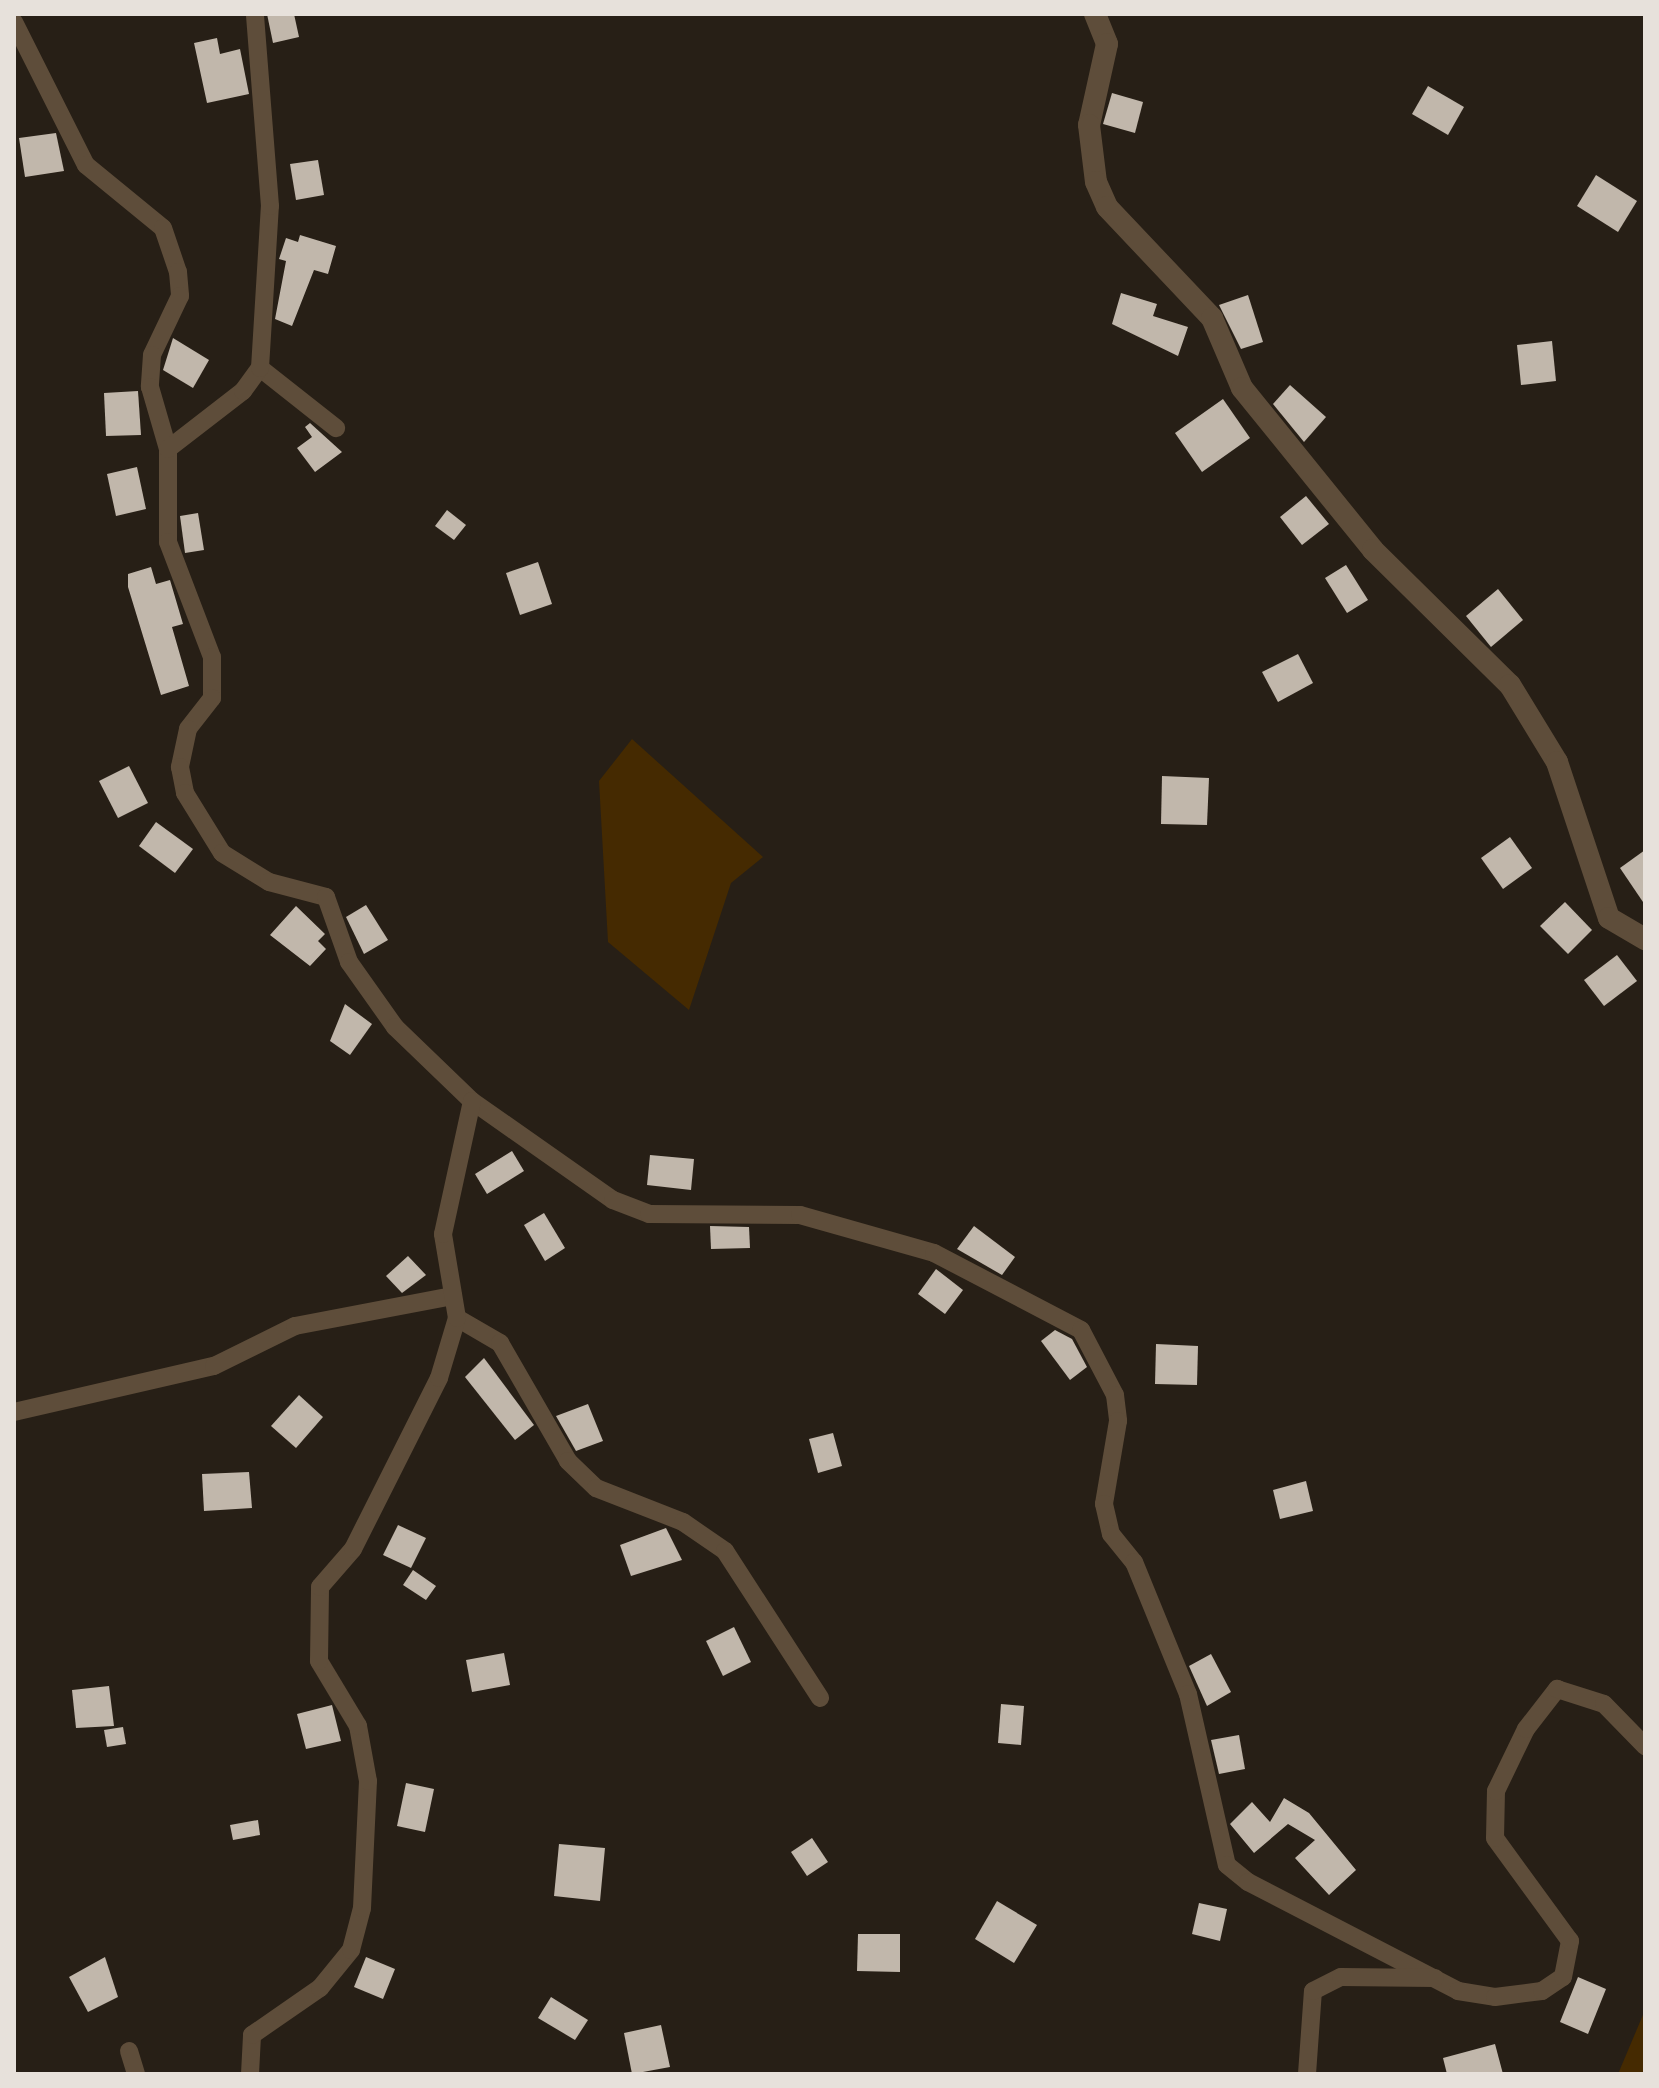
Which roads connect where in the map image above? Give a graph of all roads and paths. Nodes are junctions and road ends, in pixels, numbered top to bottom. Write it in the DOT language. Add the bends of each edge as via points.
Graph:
graph roads {
  1 [pos="255,14"];
  2 [pos="1095,14"];
  3 [pos="14,22"];
  4 [pos="260,368"];
  5 [pos="336,428"];
  6 [pos="168,449"];
  7 [pos="1645,939"];
  8 [pos="472,1101"];
  9 [pos="453,1296"];
  10 [pos="457,1318"];
  11 [pos="14,1412"];
  12 [pos="820,1698"];
  13 [pos="1645,1746"];
  14 [pos="1438,1978"];
  15 [pos="129,2051"];
  16 [pos="136,2074"];
  17 [pos="250,2074"];
  18 [pos="1307,2074"];
  1 -- 4 [label="street" via="270,206"];
  2 -- 7 [label="street" via="1107,44 1089,125 1096,182 1107,207 1212,318 1242,388 1381,559 1510,685 1557,762 1609,918"];
  3 -- 6 [label="street" via="86,165 163,228 180,296 149,371"];
  4 -- 5 [label="street"];
  4 -- 6 [label="street" via="243,391"];
  6 -- 8 [label="street" via="168,542 212,657 212,698 188,729 180,767 185,793 222,853 269,882 326,897 365,988"];
  8 -- 9 [label="street" via="443,1234"];
  8 -- 14 [label="street" via="613,1200 649,1214 800,1215 934,1253 1081,1330 1115,1395 1118,1421 1104,1504 1111,1534 1134,1562 1188,1694 1227,1865"];
  9 -- 10 [label="street"];
  9 -- 11 [label="street" via="295,1326 214,1366"];
  10 -- 12 [label="street" via="500,1343 568,1461 596,1488 683,1522 725,1551"];
  10 -- 17 [label="street" via="439,1378 371,1517 320,1587 319,1661 358,1726 368,1781 370,1860 351,1950 320,1988 252,2035"];
  13 -- 14 [label="street" via="1604,1704 1557,1689 1526,1729 1490,1812 1495,1838 1557,1915 1570,1961 1542,1991 1495,1997 1458,1991"];
  14 -- 18 [label="street" via="1341,1977 1313,1991"];
  15 -- 16 [label="street"];
}
